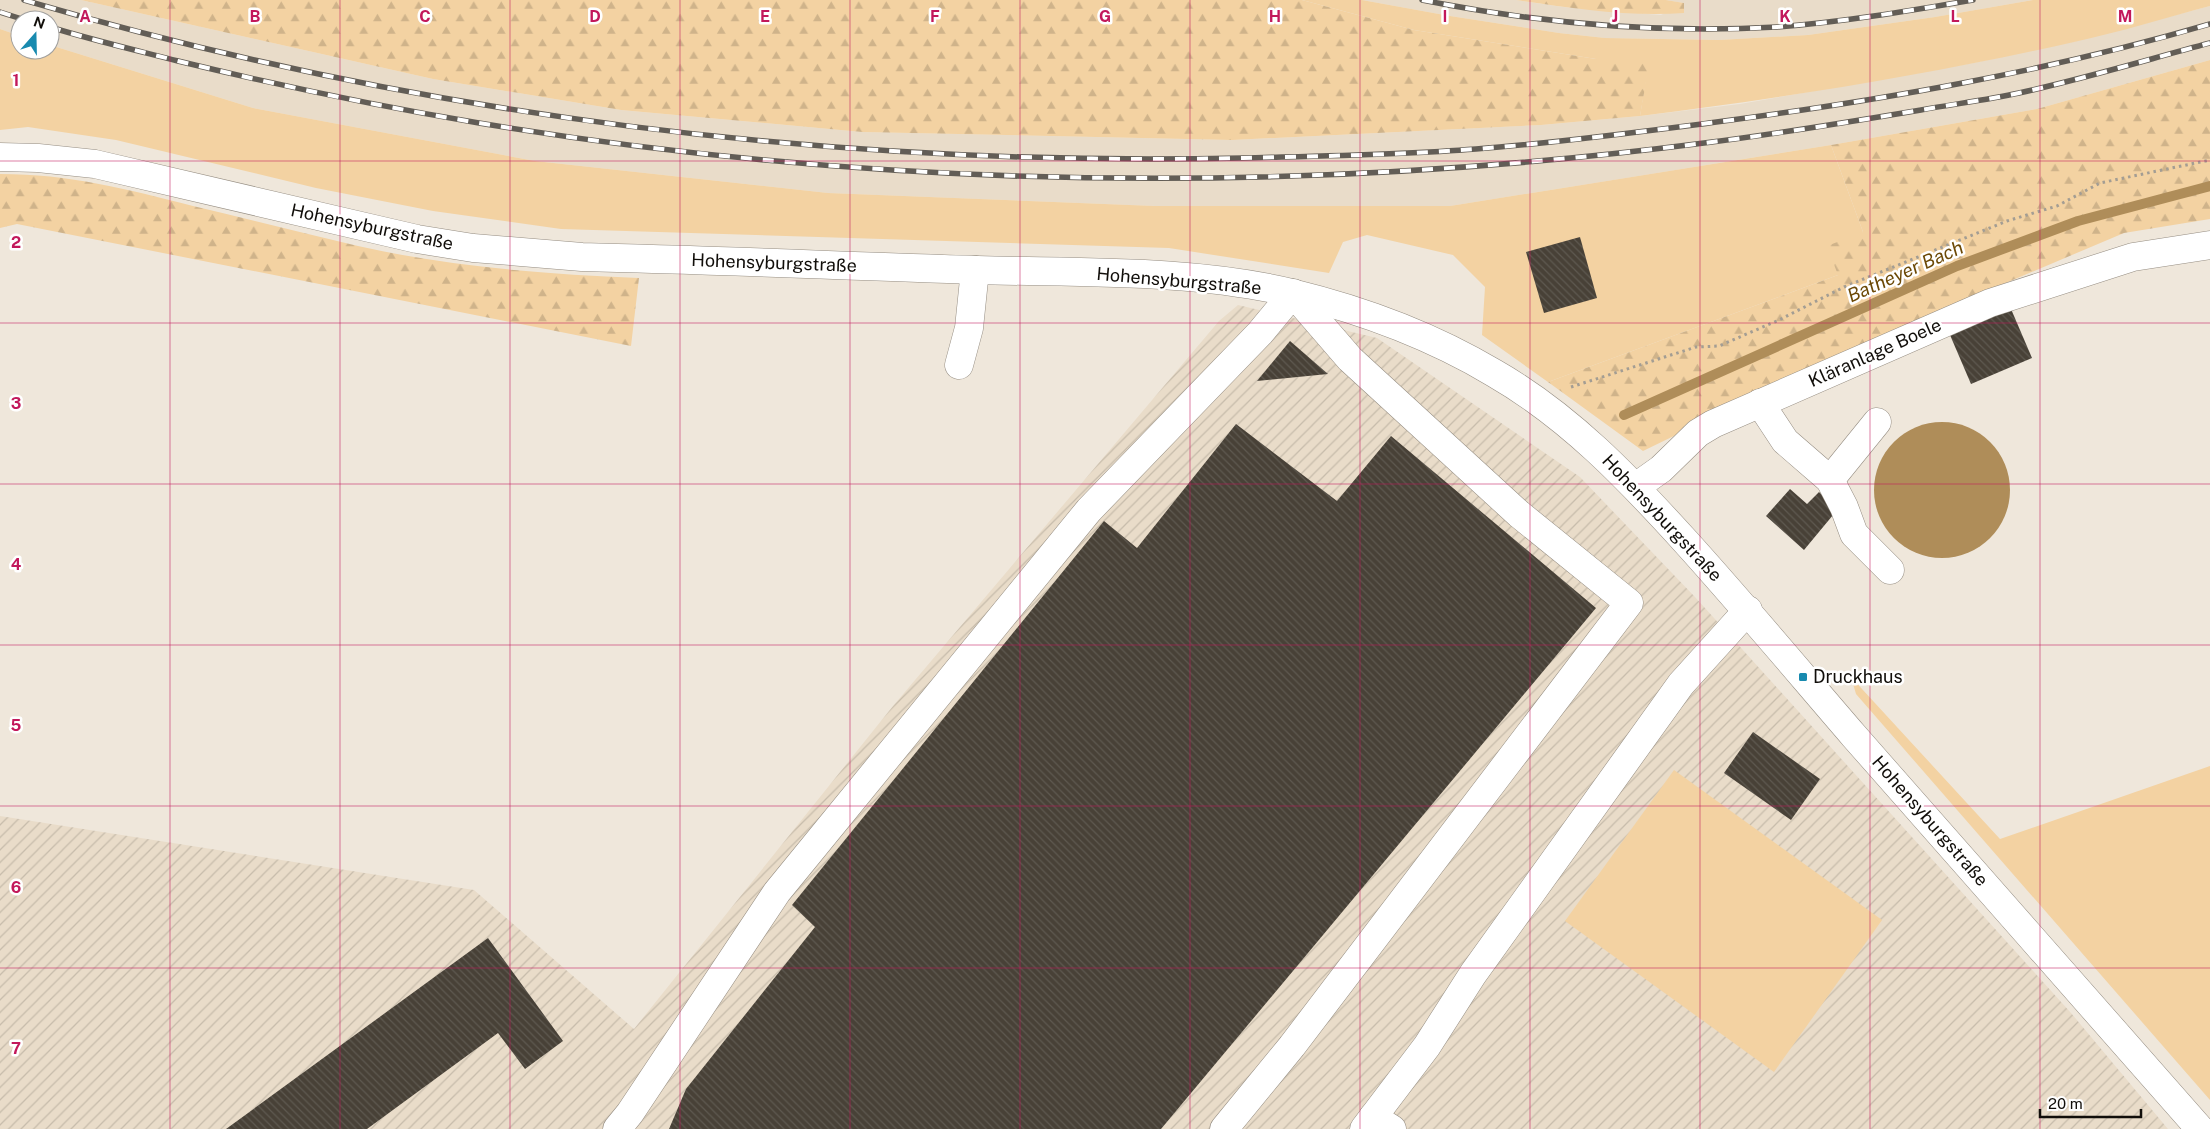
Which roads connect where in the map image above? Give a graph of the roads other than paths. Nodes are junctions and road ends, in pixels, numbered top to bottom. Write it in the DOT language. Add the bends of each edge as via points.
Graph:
graph roads {
  1 [pos="0,157"];
  2 [pos="2207,248"];
  3 [pos="975,270"];
  4 [pos="1293,293"];
  5 [pos="959,365"];
  6 [pos="1760,403"];
  7 [pos="1877,422"];
  8 [pos="1830,480"];
  9 [pos="1637,486"];
  10 [pos="1890,570"];
  11 [pos="1748,610"];
  12 [pos="1377,1125"];
  13 [pos="617,1129"];
  14 [pos="1224,1129"];
  15 [pos="2200,1129"];
  1 -- 3 [label="street, Hohensyburgstraße" via="95,164 417,239 474,248 582,257"];
  2 -- 6 [label="street, Kläranlage Boele" via="2133,257 1990,303"];
  3 -- 4 [label="street, Hohensyburgstraße" via="1122,274 1236,282"];
  3 -- 5 [label="street" via="969,328"];
  4 -- 9 [label="street, Hohensyburgstraße" via="1364,314 1434,341 1497,374 1553,413"];
  4 -- 13 [label="street" via="1260,333 1089,510 777,892"];
  4 -- 14 [label="street" via="1350,359 1519,514 1629,603 1298,1038"];
  6 -- 8 [label="street" via="1785,441"];
  6 -- 9 [label="street, Kläranlage Boele" via="1698,433 1661,469"];
  7 -- 8 [label="street"];
  8 -- 10 [label="street" via="1854,534"];
  9 -- 11 [label="street, Hohensyburgstraße"];
  11 -- 12 [label="street" via="1681,684 1473,974"];
  11 -- 15 [label="street, Hohensyburgstraße"];
}
